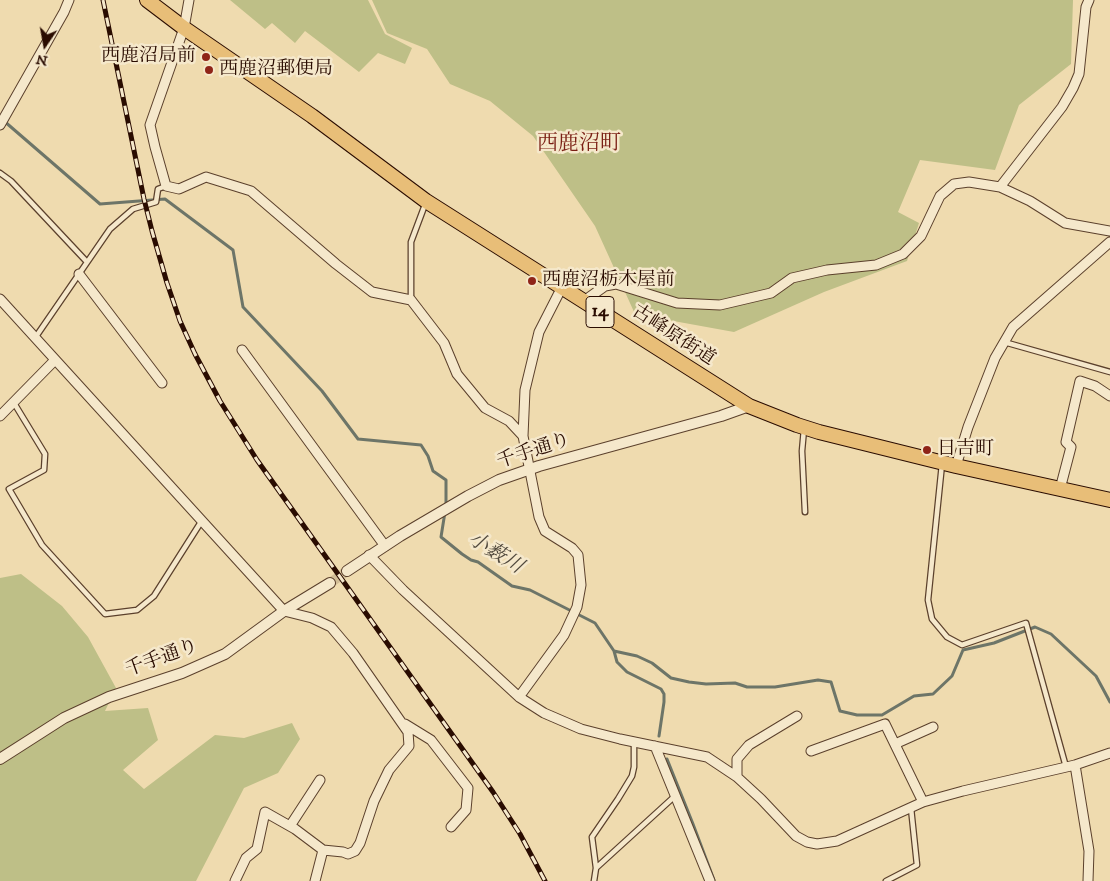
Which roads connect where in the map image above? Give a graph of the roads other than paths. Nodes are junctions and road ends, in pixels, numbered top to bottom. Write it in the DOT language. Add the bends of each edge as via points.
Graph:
graph roads {
  1 [pos="69,0"];
  2 [pos="147,0"];
  3 [pos="189,0"];
  4 [pos="1089,0"];
  5 [pos="184,28"];
  6 [pos="0,124"];
  7 [pos="0,173"];
  8 [pos="166,186"];
  9 [pos="1000,187"];
  10 [pos="426,201"];
  11 [pos="1110,231"];
  12 [pos="1110,242"];
  13 [pos="87,262"];
  14 [pos="79,274"];
  15 [pos="562,287"];
  16 [pos="0,299"];
  17 [pos="411,300"];
  18 [pos="584,301"];
  19 [pos="35,338"];
  20 [pos="1004,342"];
  21 [pos="242,350"];
  22 [pos="55,360"];
  23 [pos="1110,372"];
  24 [pos="162,383"];
  25 [pos="1110,396"];
  26 [pos="14,403"];
  27 [pos="748,406"];
  28 [pos="0,416"];
  29 [pos="804,428"];
  30 [pos="523,436"];
  31 [pos="942,463"];
  32 [pos="956,466"];
  33 [pos="529,471"];
  34 [pos="1060,489"];
  35 [pos="1110,500"];
  36 [pos="805,512"];
  37 [pos="201,522"];
  38 [pos="385,546"];
  39 [pos="369,555"];
  40 [pos="347,571"];
  41 [pos="330,583"];
  42 [pos="284,611"];
  43 [pos="519,697"];
  44 [pos="798,716"];
  45 [pos="401,721"];
  46 [pos="933,727"];
  47 [pos="634,741"];
  48 [pos="895,744"];
  49 [pos="655,746"];
  50 [pos="811,751"];
  51 [pos="1110,753"];
  52 [pos="0,758"];
  53 [pos="1070,766"];
  54 [pos="737,776"];
  55 [pos="320,780"];
  56 [pos="676,796"];
  57 [pos="923,802"];
  58 [pos="912,808"];
  59 [pos="290,826"];
  60 [pos="451,827"];
  61 [pos="323,850"];
  62 [pos="596,868"];
  63 [pos="235,881"];
  64 [pos="316,881"];
  65 [pos="594,881"];
  66 [pos="710,881"];
  67 [pos="886,881"];
  68 [pos="1088,881"];
  1 -- 6 [label="street"];
  2 -- 5 [label="main road, 古峰原街道 / 14"];
  3 -- 5 [label="street"];
  4 -- 9 [label="street" via="1079,74 1073,88"];
  5 -- 8 [label="street" via="150,125"];
  5 -- 10 [label="main road, 古峰原街道 / 14" via="312,116"];
  7 -- 13 [label="lane" via="11,180"];
  8 -- 13 [label="lane" via="158,189 156,202 133,209 110,229"];
  8 -- 17 [label="street" via="179,189 206,177 250,191 372,292"];
  9 -- 11 [label="street" via="1065,223"];
  9 -- 18 [label="street" via="969,182 954,184 940,196 915,242 903,254 876,265 792,278 772,293 720,305 677,303 616,284 604,286"];
  10 -- 15 [label="main road, 古峰原街道 / 14"];
  10 -- 17 [label="lane" via="411,242"];
  12 -- 20 [label="street" via="1013,327"];
  13 -- 14 [label="lane"];
  14 -- 19 [label="lane"];
  14 -- 24 [label="street"];
  15 -- 18 [label="main road, 古峰原街道 / 14"];
  15 -- 30 [label="street" via="539,332 524,390"];
  16 -- 19 [label="street"];
  17 -- 30 [label="street" via="444,343 457,374 485,408 509,421"];
  18 -- 27 [label="main road, 古峰原街道 / 14"];
  19 -- 22 [label="street"];
  20 -- 23 [label="lane"];
  20 -- 32 [label="street" via="968,427"];
  21 -- 38 [label="street"];
  22 -- 26 [label="street"];
  22 -- 37 [label="street"];
  25 -- 34 [label="street" via="1080,381 1066,442 1071,448"];
  26 -- 28 [label="street"];
  26 -- 37 [label="lane" via="45,454 44,470 9,489 42,545 105,614 137,610 154,596"];
  27 -- 29 [label="main road, 古峰原街道 / 14"];
  27 -- 33 [label="street, 千手通り"];
  29 -- 31 [label="main road, 古峰原街道 / 14"];
  29 -- 36 [label="lane"];
  30 -- 33 [label="street"];
  31 -- 32 [label="main road, 古峰原街道 / 14"];
  31 -- 53 [label="lane" via="928,600 932,619 947,638 962,645 1026,623"];
  32 -- 34 [label="main road, 古峰原街道 / 14"];
  33 -- 38 [label="street, 千手通り" via="499,480 468,496"];
  33 -- 43 [label="street" via="545,531 578,555 581,585 564,635"];
  34 -- 35 [label="main road, 古峰原街道 / 14"];
  37 -- 42 [label="street"];
  38 -- 39 [label="street, 千手通り"];
  39 -- 40 [label="street, 千手通り"];
  39 -- 43 [label="street"];
  41 -- 42 [label="street, 千手通り"];
  42 -- 45 [label="street" via="331,627 354,653"];
  42 -- 52 [label="street, 千手通り" via="224,654 182,673 109,697 64,718"];
  43 -- 47 [label="street" via="544,713 581,729"];
  44 -- 54 [label="street" via="749,745 737,759"];
  45 -- 60 [label="street" via="431,740 468,788 466,810"];
  45 -- 61 [label="street" via="408,732 409,746 389,770 356,850 348,854"];
  46 -- 48 [label="street"];
  47 -- 49 [label="street"];
  47 -- 62 [label="lane" via="632,776 592,837"];
  48 -- 50 [label="street" via="886,724"];
  48 -- 57 [label="street"];
  49 -- 54 [label="street" via="707,757"];
  49 -- 56 [label="street"];
  51 -- 53 [label="street"];
  53 -- 57 [label="street"];
  53 -- 68 [label="street" via="1089,851"];
  54 -- 58 [label="street" via="796,836 817,844 837,841"];
  55 -- 59 [label="street"];
  56 -- 62 [label="lane"];
  56 -- 66 [label="street"];
  57 -- 58 [label="street"];
  58 -- 67 [label="lane" via="917,865"];
  59 -- 61 [label="street"];
  59 -- 63 [label="street" via="265,812 257,849 246,858"];
  61 -- 64 [label="street"];
  62 -- 65 [label="lane"];
}
